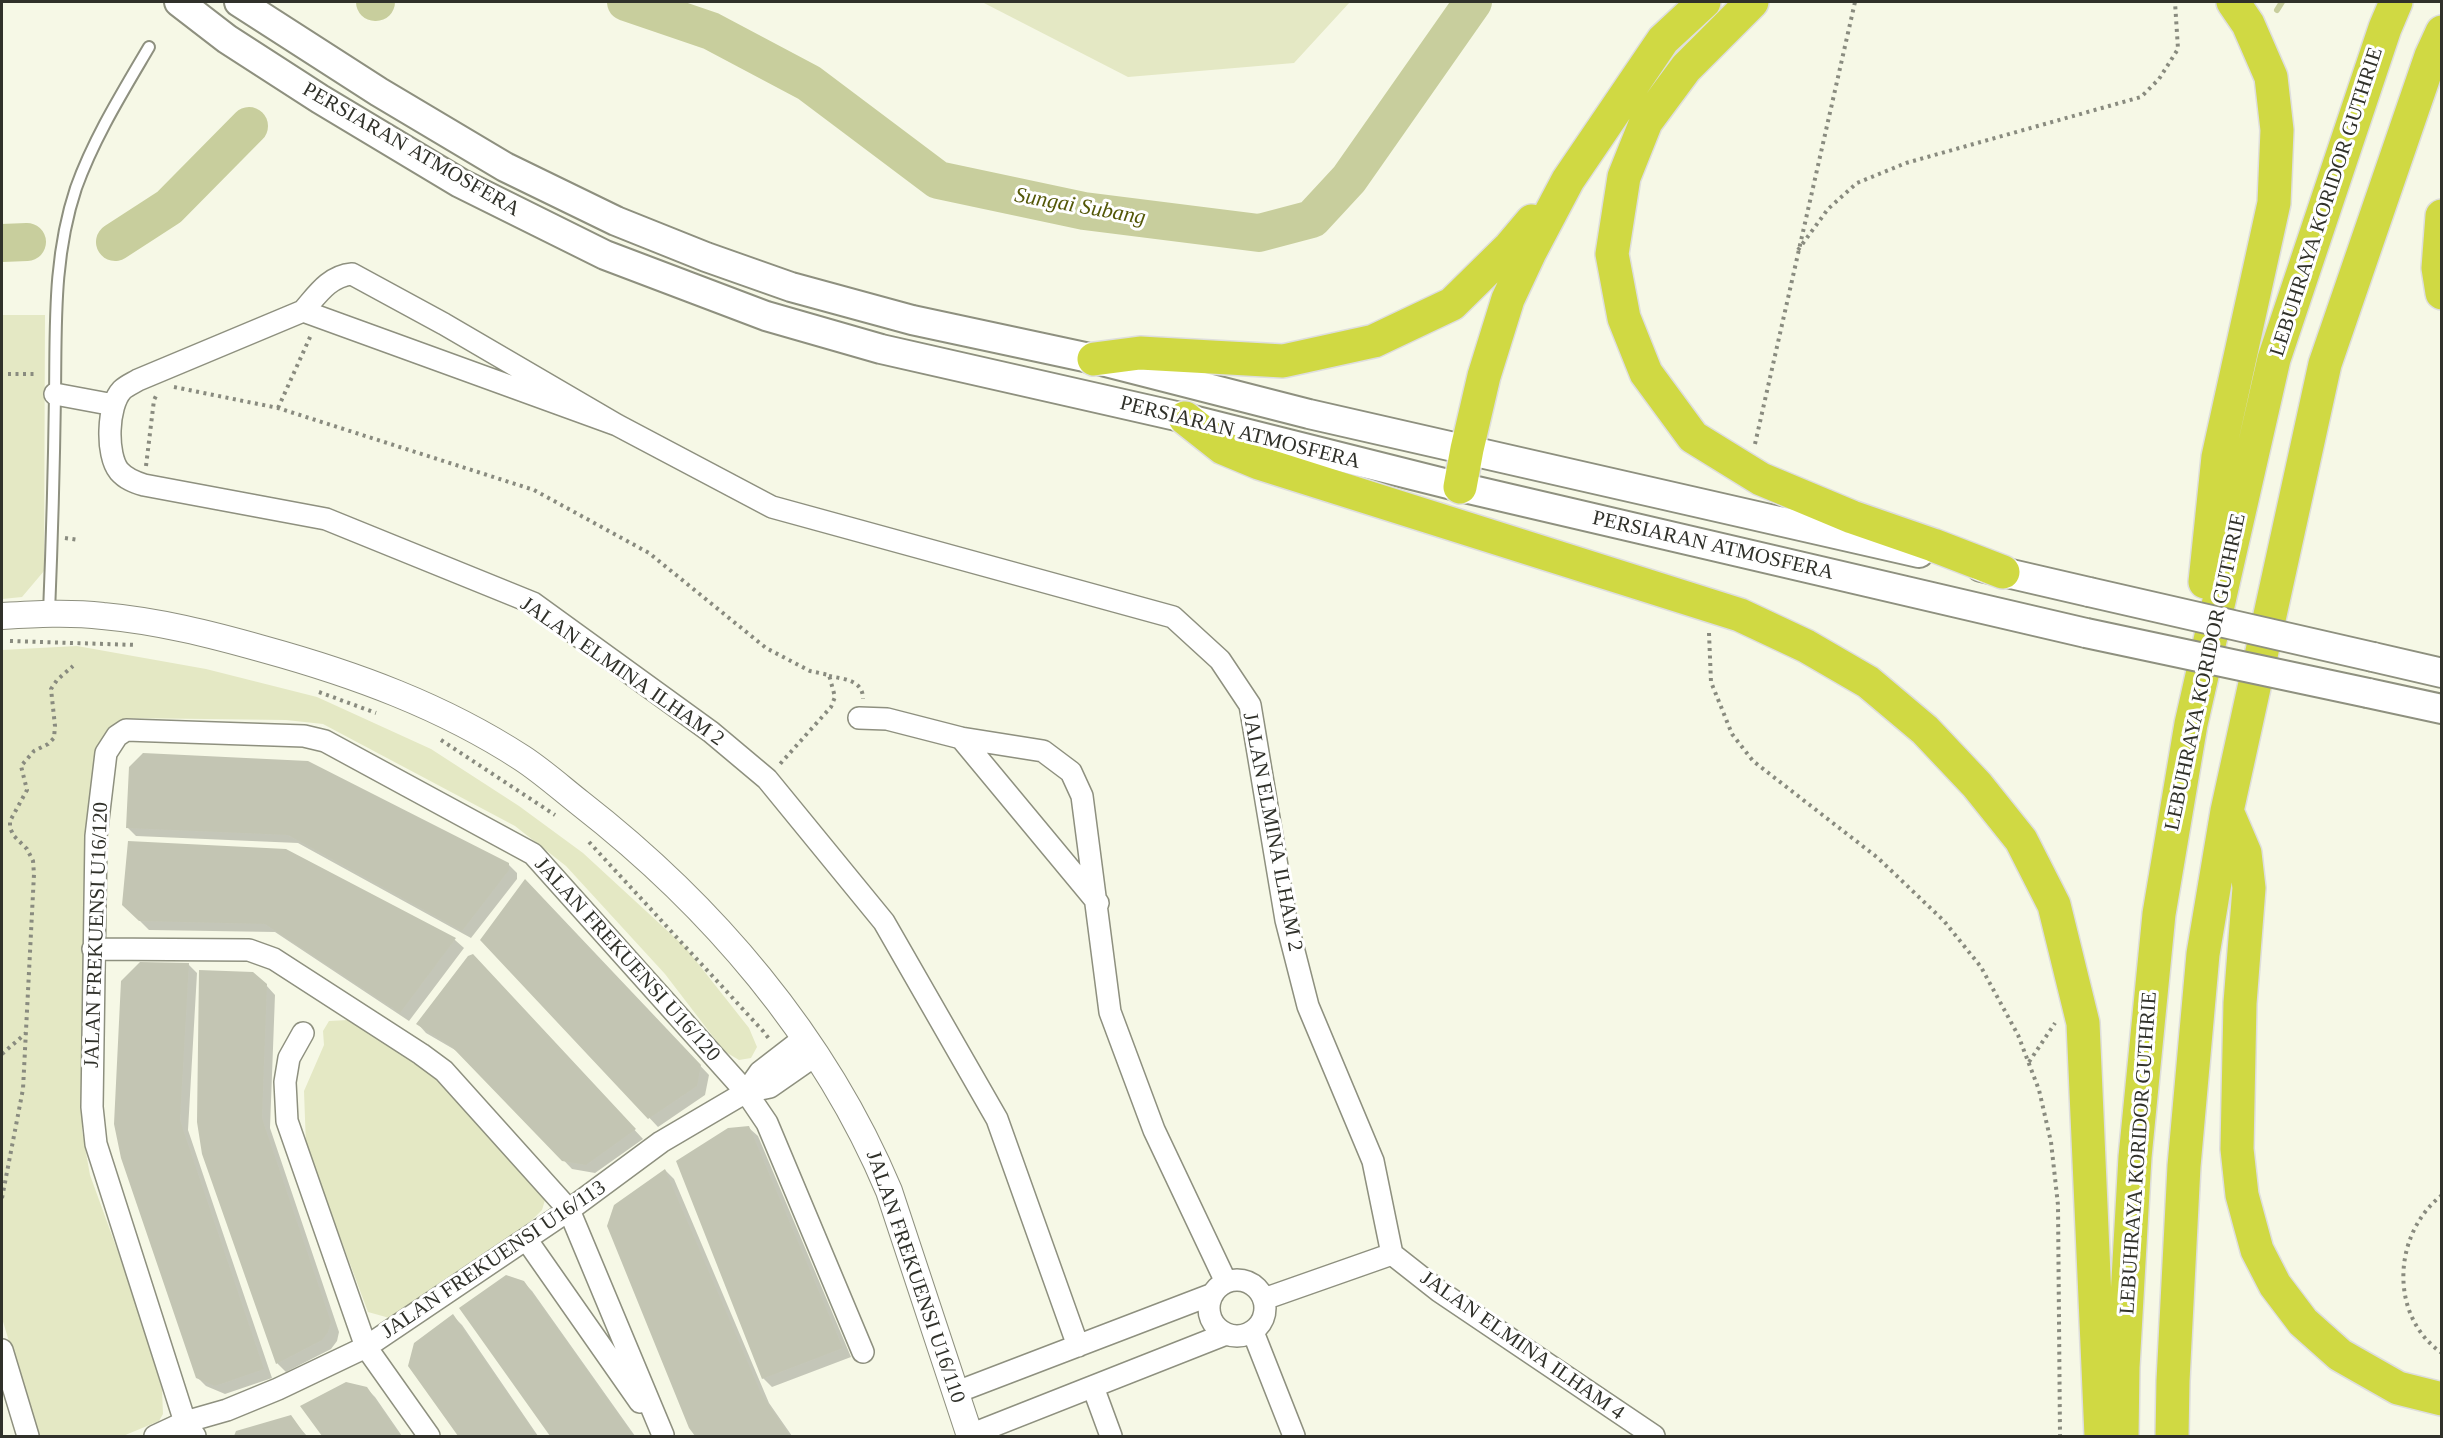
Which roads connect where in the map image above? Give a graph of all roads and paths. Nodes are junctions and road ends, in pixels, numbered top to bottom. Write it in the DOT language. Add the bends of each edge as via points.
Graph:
graph roads {
  1 [pos="179,2"];
  2 [pos="239,2"];
  3 [pos="1704,2"];
  4 [pos="1752,2"];
  5 [pos="1855,2"];
  6 [pos="2175,2"];
  7 [pos="2233,2"];
  8 [pos="2397,2"];
  9 [pos="2442,32"];
  10 [pos="149,47"];
  11 [pos="1568,180"];
  12 [pos="2442,216"];
  13 [pos="1798,250"];
  14 [pos="2442,293"];
  15 [pos="311,313"];
  16 [pos="1094,359"];
  17 [pos="8,374"];
  18 [pos="38,374"];
  19 [pos="171,387"];
  20 [pos="163,388"];
  21 [pos="55,394"];
  22 [pos="114,405"];
  23 [pos="278,408"];
  24 [pos="1185,418"];
  25 [pos="617,425"];
  26 [pos="1755,444"];
  27 [pos="1467,450"];
  28 [pos="144,485"];
  29 [pos="1460,487"];
  30 [pos="2003,572"];
  31 [pos="49,613"];
  32 [pos="2,616"];
  33 [pos="1709,633"];
  34 [pos="2,640"];
  35 [pos="147,646"];
  36 [pos="73,666"];
  37 [pos="2442,673"];
  38 [pos="829,675"];
  39 [pos="2442,709"];
  40 [pos="859,718"];
  41 [pos="2191,724"];
  42 [pos="961,738"];
  43 [pos="767,778"];
  44 [pos="2227,811"];
  45 [pos="1098,903"];
  46 [pos="93,949"];
  47 [pos="2075,993"];
  48 [pos="27,1032"];
  49 [pos="303,1033"];
  50 [pos="810,1047"];
  51 [pos="2,1054"];
  52 [pos="2029,1063"];
  53 [pos="746,1092"];
  54 [pos="2442,1195"];
  55 [pos="2,1198"];
  56 [pos="569,1210"];
  57 [pos="526,1239"];
  58 [pos="1392,1254"];
  59 [pos="1220,1288"];
  60 [pos="1264,1299"];
  61 [pos="1252,1332"];
  62 [pos="1226,1334"];
  63 [pos="1078,1346"];
  64 [pos="366,1347"];
  65 [pos="2,1350"];
  66 [pos="863,1352"];
  67 [pos="2442,1353"];
  68 [pos="1093,1387"];
  69 [pos="957,1392"];
  70 [pos="2442,1399"];
  71 [pos="190,1429"];
  72 [pos="664,1436"];
  73 [pos="970,1436"];
  74 [pos="28,1437"];
  75 [pos="155,1437"];
  76 [pos="429,1437"];
  77 [pos="1111,1437"];
  78 [pos="1294,1437"];
  79 [pos="1654,1437"];
  80 [pos="2060,1437"];
  81 [pos="2102,1437"];
  82 [pos="2122,1437"];
  83 [pos="2172,1437"];
  1 -- 24 [label="main road, PERSIARAN ATMOSFERA" via="227,39 320,99 460,183 605,255 766,316 881,349"];
  2 -- 16 [label="main road, PERSIARAN ATMOSFERA" via="378,92 505,167 616,221 791,287 912,320"];
  3 -- 11 [label="highway" via="1663,40"];
  4 -- 30 [label="highway" via="1686,68 1646,122 1624,177 1612,254 1624,318 1646,374 1693,437 1761,479"];
  5 -- 13 [label="path"];
  6 -- 13 [label="path" via="2178,49 2141,97 1906,163 1857,183 1828,209"];
  7 -- 41 [label="highway" via="2248,24 2271,77 2277,130 2274,203 2218,457"];
  8 -- 41 [label="highway, LEBUHRAYA KORIDOR GUTHRIE" via="2274,359"];
  9 -- 44 [label="highway" via="2325,364"];
  10 -- 21 [label="lane" via="103,127 76,188 60,252"];
  11 -- 16 [label="highway" via="1510,247 1452,304 1374,341 1283,361 1140,353"];
  11 -- 27 [label="highway" via="1508,299"];
  12 -- 14 [label="highway" via="2438,268"];
  13 -- 26 [label="path"];
  15 -- 22 [label="street, JALAN ELMINA ILHAM 2" via="138,380 122,390"];
  15 -- 23 [label="path"];
  15 -- 25 [label="street, JALAN ELMINA ILHAM 2"];
  15 -- 25 [label="street, JALAN ELMINA ILHAM 2" via="328,283 340,275 352,274"];
  16 -- 27 [label="main road, PERSIARAN ATMOSFERA"];
  17 -- 18 [label="path"];
  19 -- 23 [label="path"];
  20 -- 28 [label="path" via="154,400"];
  21 -- 22 [label="street"];
  21 -- 31 [label="lane"];
  22 -- 28 [label="street, JALAN ELMINA ILHAM 2" via="110,422 112,458 130,481"];
  23 -- 38 [label="path" via="534,490 649,553 766,648 810,671"];
  24 -- 29 [label="main road, PERSIARAN ATMOSFERA"];
  24 -- 47 [label="highway" via="1223,448 1258,463 1740,615 1806,646 1868,682 1925,730 1977,785 2021,840 2054,905"];
  25 -- 58 [label="street, JALAN ELMINA ILHAM 2" via="772,507 1173,617 1220,660 1251,705 1286,920 1308,1006 1373,1161"];
  27 -- 29 [label="highway"];
  27 -- 30 [label="main road, PERSIARAN ATMOSFERA"];
  28 -- 43 [label="street, JALAN ELMINA ILHAM 2" via="326,519 533,603 711,732"];
  29 -- 39 [label="main road, PERSIARAN ATMOSFERA, bridge" via="2086,633"];
  30 -- 37 [label="main road, PERSIARAN ATMOSFERA, bridge"];
  31 -- 32 [label="street, JALAN FREKUENSI U16/110"];
  31 -- 50 [label="street, JALAN FREKUENSI U16/110" via="102,615 198,631 322,665 441,712 523,758 657,867 747,961"];
  33 -- 52 [label="path" via="1711,682 1732,734 1753,761 1878,858 1944,921 1981,968"];
  34 -- 35 [label="path"];
  36 -- 48 [label="path" via="51,689 54,738 34,750 21,766 27,790 10,822 14,836 33,861"];
  38 -- 40 [label="path" via="861,688"];
  38 -- 43 [label="path" via="835,697 831,707"];
  40 -- 42 [label="street" via="887,719"];
  41 -- 82 [label="highway, LEBUHRAYA KORIDOR GUTHRIE" via="2159,914 2135,1157"];
  42 -- 45 [label="street"];
  42 -- 45 [label="street" via="1043,751 1071,772 1082,796"];
  43 -- 63 [label="street, JALAN ELMINA ILHAM 2" via="884,922 997,1119"];
  44 -- 70 [label="highway" via="2245,853 2249,888 2240,1003 2237,1149 2242,1195 2257,1250 2275,1285 2303,1322 2340,1355 2398,1388"];
  44 -- 83 [label="highway" via="2203,954 2184,1166"];
  45 -- 59 [label="street" via="1110,1012"];
  46 -- 53 [label="street, JALAN FREKUENSI U16/120" via="96,836 106,753 117,736 137,729 304,736 325,741 533,854"];
  46 -- 56 [label="street" via="249,950 274,960 444,1071"];
  46 -- 71 [label="street, JALAN FREKUENSI U16/120" via="92,1107 96,1144"];
  47 -- 52 [label="path"];
  47 -- 81 [label="highway" via="2083,1023"];
  48 -- 51 [label="path"];
  48 -- 55 [label="path" via="23,1089"];
  49 -- 64 [label="street" via="289,1058 285,1082 287,1121"];
  50 -- 53 [label="street, JALAN FREKUENSI U16/113" via="770,1087"];
  50 -- 69 [label="street, JALAN FREKUENSI U16/110" via="873,1152"];
  52 -- 80 [label="path" via="2051,1142 2058,1205"];
  53 -- 56 [label="street, JALAN FREKUENSI U16/113" via="662,1142"];
  53 -- 66 [label="street, JALAN FREKUENSI U16/120" via="766,1123"];
  54 -- 67 [label="path" via="2431,1203 2412,1233 2401,1274 2411,1320 2430,1346"];
  56 -- 57 [label="street, JALAN FREKUENSI U16/113"];
  56 -- 72 [label="street"];
  57 -- 64 [label="street, JALAN FREKUENSI U16/113"];
  57 -- 72 [label="street"];
  58 -- 60 [label="street"];
  58 -- 79 [label="street, JALAN ELMINA ILHAM 4" via="1439,1291"];
  59 -- 60 [label="street" via="1245,1281 1253,1284"];
  59 -- 62 [label="street" via="1209,1303 1212,1321"];
  59 -- 63 [label="street"];
  60 -- 61 [label="street" via="1264,1318"];
  61 -- 62 [label="street" via="1244,1336"];
  61 -- 78 [label="street"];
  62 -- 68 [label="street"];
  63 -- 69 [label="street"];
  64 -- 71 [label="street, JALAN FREKUENSI U16/113"];
  64 -- 76 [label="street"];
  65 -- 74 [label="street"];
  68 -- 73 [label="street"];
  68 -- 77 [label="street"];
  69 -- 73 [label="street, JALAN FREKUENSI U16/110"];
  71 -- 75 [label="street, JALAN FREKUENSI U16/113"];
}
